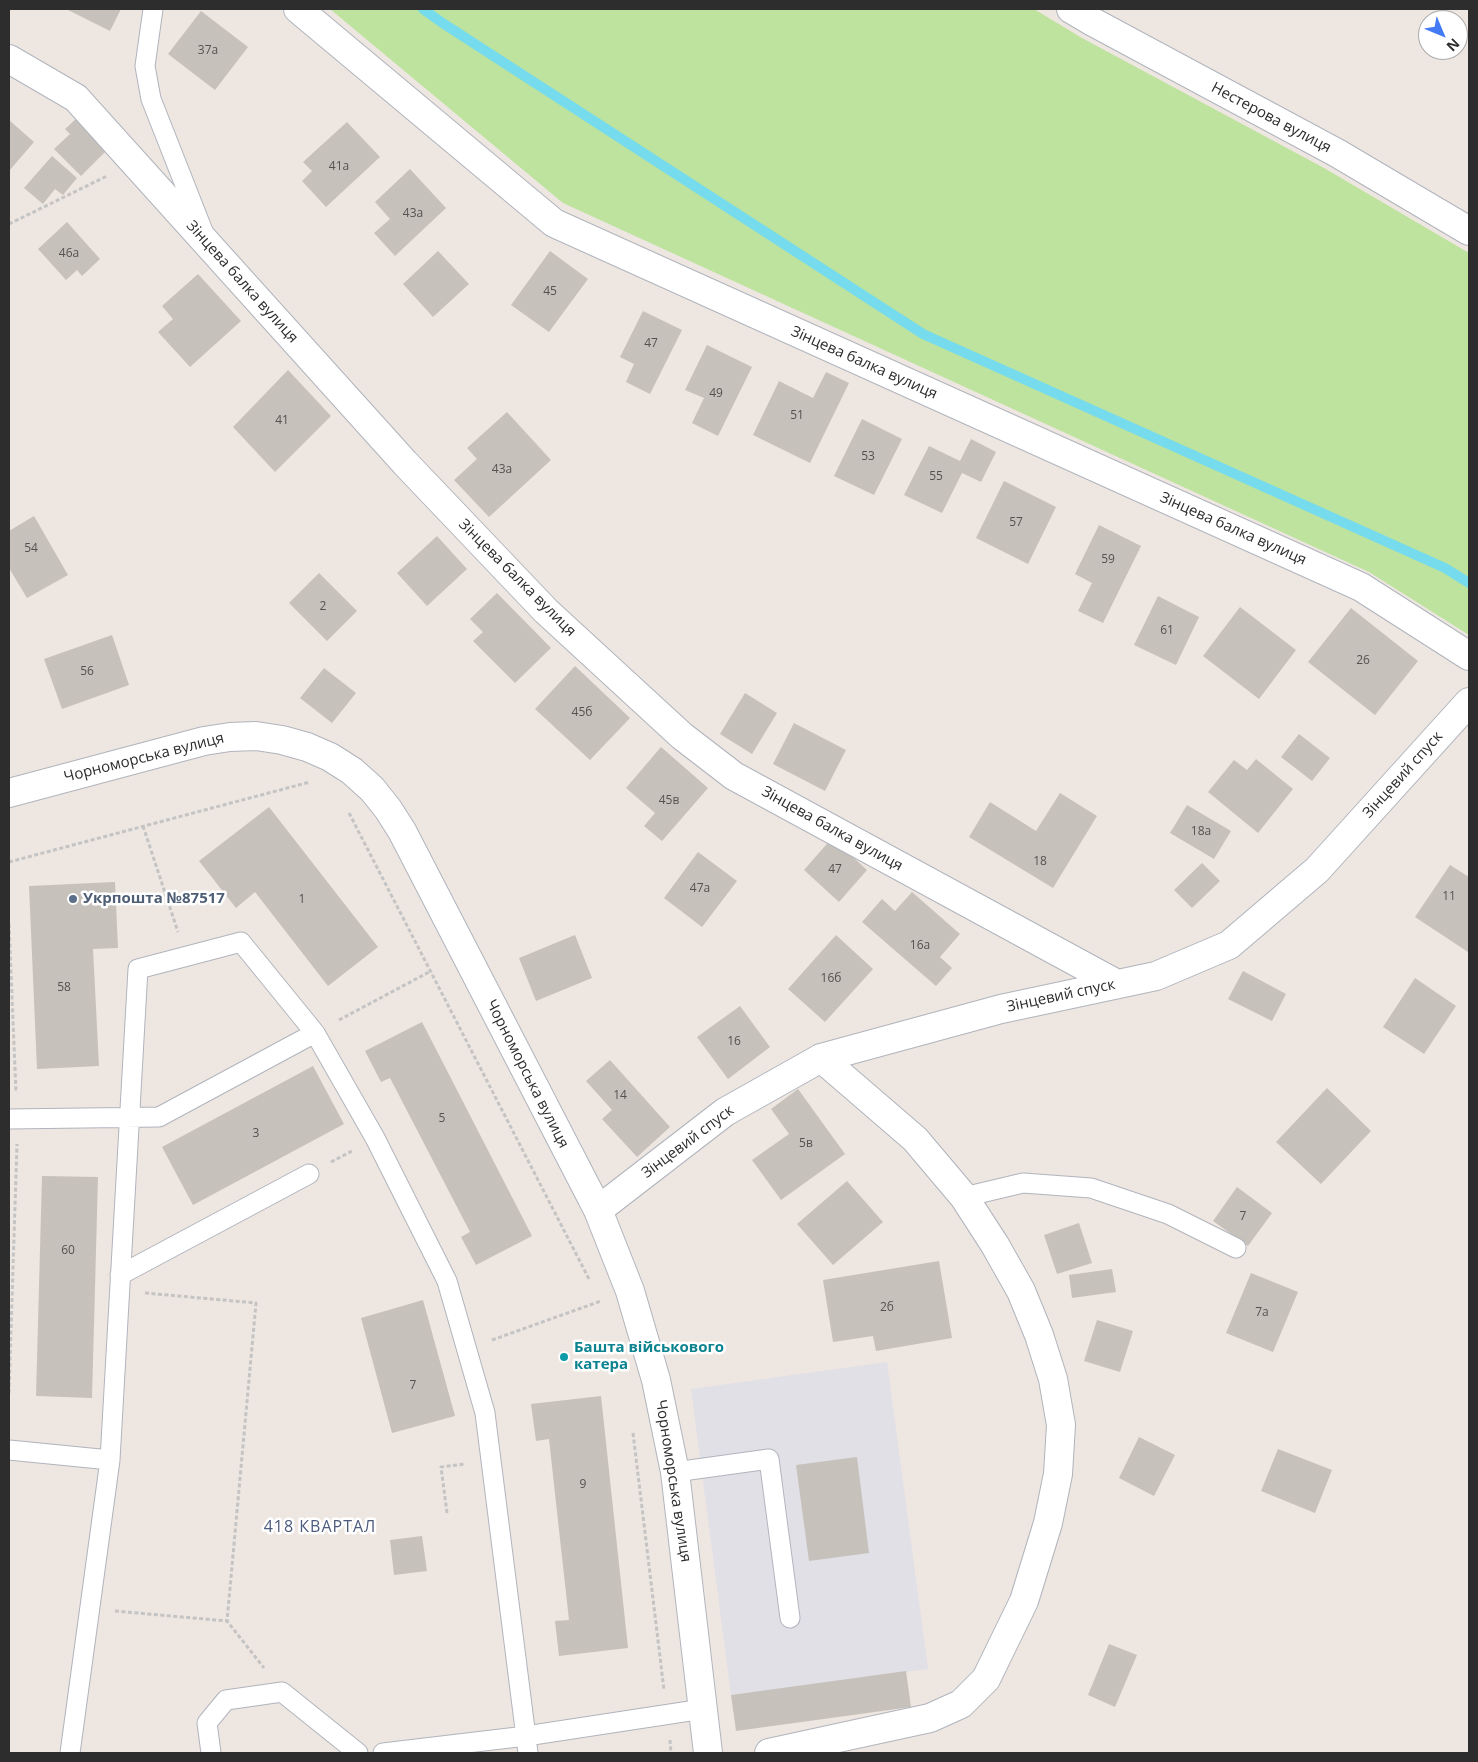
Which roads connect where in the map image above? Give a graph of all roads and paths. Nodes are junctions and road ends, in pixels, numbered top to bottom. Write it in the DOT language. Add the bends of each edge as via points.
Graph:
graph roads {
  1 [pos="153,9"];
  2 [pos="298,9"];
  3 [pos="1089,13"];
  4 [pos="9,59"];
  5 [pos="134,163"];
  6 [pos="9,224"];
  7 [pos="1469,231"];
  8 [pos="208,245"];
  9 [pos="1469,656"];
  10 [pos="1469,702"];
  11 [pos="312,782"];
  12 [pos="9,793"];
  13 [pos="349,812"];
  14 [pos="143,826"];
  15 [pos="9,862"];
  16 [pos="9,924"];
  17 [pos="186,956"];
  18 [pos="431,971"];
  19 [pos="1117,984"];
  20 [pos="315,1033"];
  21 [pos="821,1058"];
  22 [pos="130,1117"];
  23 [pos="13,1119"];
  24 [pos="375,1138"];
  25 [pos="309,1174"];
  26 [pos="964,1197"];
  27 [pos="598,1210"];
  28 [pos="1236,1248"];
  29 [pos="120,1283"];
  30 [pos="593,1285"];
  31 [pos="597,1293"];
  32 [pos="601,1301"];
  33 [pos="604,1310"];
  34 [pos="466,1349"];
  35 [pos="9,1393"];
  36 [pos="632,1430"];
  37 [pos="9,1450"];
  38 [pos="110,1460"];
  39 [pos="441,1468"];
  40 [pos="675,1472"];
  41 [pos="447,1513"];
  42 [pos="89,1608"];
  43 [pos="790,1618"];
  44 [pos="227,1621"];
  45 [pos="282,1692"];
  46 [pos="703,1709"];
  47 [pos="667,1715"];
  48 [pos="527,1745"];
  49 [pos="414,1751"];
  50 [pos="70,1753"];
  51 [pos="211,1753"];
  52 [pos="358,1753"];
  53 [pos="383,1753"];
  54 [pos="672,1753"];
  55 [pos="708,1753"];
  56 [pos="769,1753"];
  1 -- 8 [label="lane" via="145,66 151,99"];
  2 -- 9 [label="street, Зінцева балка вулиця" via="554,223 1361,587"];
  3 -- 7 [label="street, Нестерова вулиця"];
  4 -- 5 [label="street, Зінцева балка вулиця" via="76,98"];
  5 -- 6 [label="path"];
  5 -- 8 [label="street, Зінцева балка вулиця"];
  8 -- 19 [label="street, Зінцева балка вулиця" via="405,463 546,610 682,736 734,776"];
  10 -- 19 [label="street, Зінцевий спуск" via="1317,870 1229,945 1156,976"];
  11 -- 14 [label="path"];
  12 -- 27 [label="street, Чорноморська вулиця" via="204,741 230,737 256,736 307,746 352,771 388,808 402,831"];
  13 -- 18 [label="path"];
  14 -- 15 [label="path"];
  14 -- 17 [label="path"];
  16 -- 23 [label="path"];
  17 -- 20 [label="lane" via="241,942"];
  17 -- 22 [label="lane" via="138,969"];
  18 -- 20 [label="path"];
  18 -- 30 [label="path"];
  19 -- 21 [label="street, Зінцевий спуск" via="1001,1009"];
  20 -- 22 [label="lane" via="159,1116"];
  20 -- 24 [label="lane"];
  21 -- 26 [label="street" via="915,1139"];
  21 -- 27 [label="street, Зінцевий спуск" via="725,1112"];
  22 -- 23 [label="lane"];
  22 -- 29 [label="lane"];
  23 -- 35 [label="path"];
  24 -- 25 [label="path"];
  24 -- 34 [label="lane" via="447,1281"];
  25 -- 29 [label="lane"];
  26 -- 28 [label="lane" via="1023,1183 1091,1188 1168,1214"];
  26 -- 56 [label="street" via="1021,1291 1053,1379 1061,1425 1058,1474 1048,1523 1024,1602 986,1679 961,1704 930,1718"];
  27 -- 40 [label="street, Чорноморська вулиця" via="644,1335"];
  29 -- 38 [label="lane"];
  29 -- 44 [label="path" via="256,1303"];
  31 -- 32 [label="path"];
  32 -- 33 [label="path"];
  32 -- 34 [label="path"];
  34 -- 48 [label="lane" via="485,1413"];
  36 -- 47 [label="path"];
  37 -- 38 [label="lane"];
  38 -- 42 [label="lane"];
  39 -- 41 [label="path"];
  40 -- 43 [label="lane" via="769,1459"];
  40 -- 46 [label="street, Чорноморська вулиця"];
  42 -- 44 [label="path"];
  42 -- 50 [label="lane"];
  44 -- 45 [label="path"];
  45 -- 51 [label="lane" via="226,1700 207,1722"];
  45 -- 52 [label="lane"];
  46 -- 47 [label="lane"];
  46 -- 55 [label="street, Чорноморська вулиця"];
  47 -- 48 [label="lane"];
  47 -- 54 [label="path"];
  48 -- 49 [label="lane"];
  49 -- 53 [label="lane"];
}
